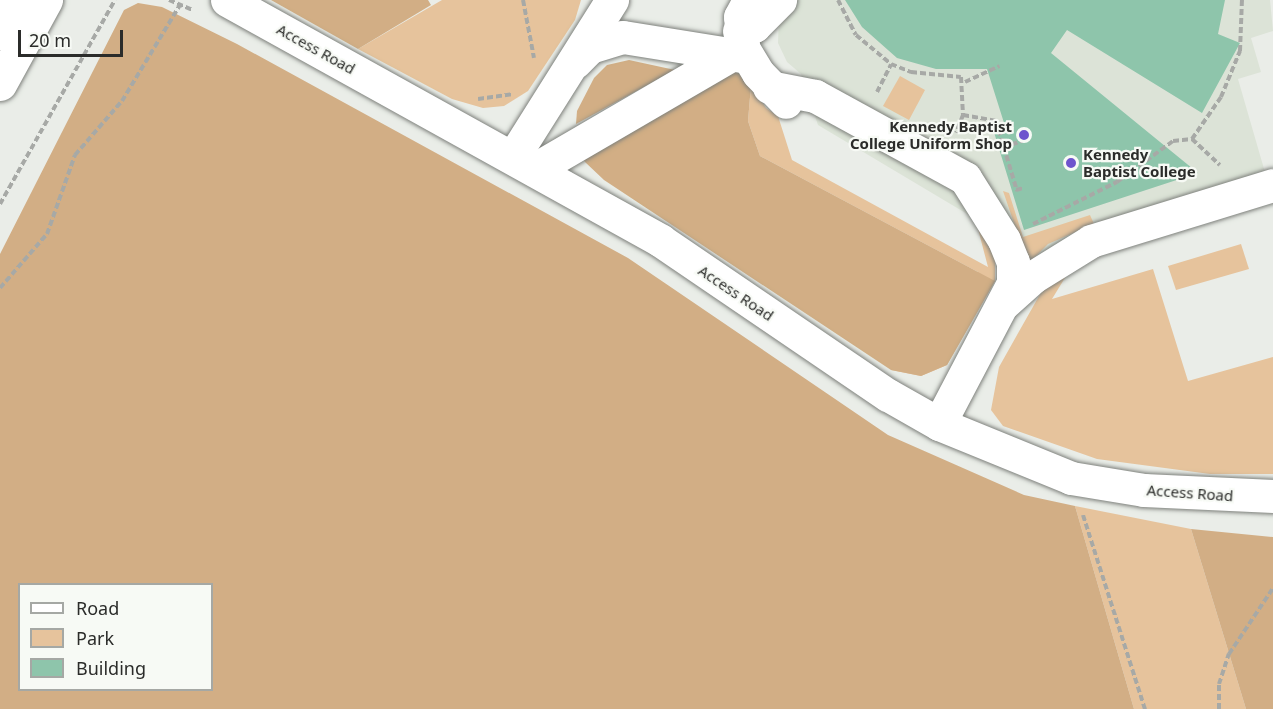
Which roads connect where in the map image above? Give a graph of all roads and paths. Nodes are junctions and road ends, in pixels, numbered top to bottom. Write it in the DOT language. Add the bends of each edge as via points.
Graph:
graph roads {
  1 [pos="115,0"];
  2 [pos="227,0"];
  3 [pos="523,0"];
  4 [pos="612,0"];
  5 [pos="748,0"];
  6 [pos="780,0"];
  7 [pos="838,0"];
  8 [pos="1242,0"];
  9 [pos="38,1"];
  10 [pos="180,4"];
  11 [pos="0,33"];
  12 [pos="741,48"];
  13 [pos="575,62"];
  14 [pos="535,64"];
  15 [pos="891,64"];
  16 [pos="1000,66"];
  17 [pos="965,82"];
  18 [pos="0,84"];
  19 [pos="516,92"];
  20 [pos="471,97"];
  21 [pos="873,99"];
  22 [pos="1192,139"];
  23 [pos="1023,141"];
  24 [pos="1003,147"];
  25 [pos="1138,159"];
  26 [pos="524,163"];
  27 [pos="1142,163"];
  28 [pos="1225,172"];
  29 [pos="1273,177"];
  30 [pos="1273,185"];
  31 [pos="1023,188"];
  32 [pos="1016,190"];
  33 [pos="1020,201"];
  34 [pos="0,204"];
  35 [pos="1027,224"];
  36 [pos="1102,238"];
  37 [pos="0,288"];
  38 [pos="1004,303"];
  39 [pos="939,424"];
  40 [pos="1273,496"];
  41 [pos="1081,509"];
  42 [pos="1273,588"];
  43 [pos="1144,709"];
  44 [pos="1219,709"];
  1 -- 34 [label="path"];
  2 -- 26 [label="street, Access Road"];
  3 -- 14 [label="path"];
  4 -- 13 [label="street"];
  5 -- 12 [label="street"];
  6 -- 12 [label="street" via="754,26"];
  7 -- 15 [label="path" via="856,34"];
  8 -- 22 [label="path" via="1240,51 1221,96"];
  9 -- 11 [label="street"];
  9 -- 18 [label="street"];
  10 -- 37 [label="path" via="122,100 75,155 47,234"];
  12 -- 13 [label="street" via="622,37 590,47"];
  12 -- 26 [label="street"];
  12 -- 38 [label="street" via="769,87 815,96 965,178 990,214 1013,262 1013,283"];
  13 -- 26 [label="street"];
  15 -- 17 [label="path" via="911,72 961,77"];
  15 -- 21 [label="path"];
  16 -- 17 [label="path"];
  17 -- 24 [label="path" via="963,115 996,122"];
  19 -- 20 [label="path" via="492,99"];
  22 -- 27 [label="path" via="1173,141"];
  22 -- 28 [label="path"];
  23 -- 24 [label="path"];
  24 -- 32 [label="path"];
  25 -- 27 [label="path"];
  26 -- 39 [label="street, Access Road" via="661,241 888,395"];
  27 -- 35 [label="path" via="1065,212"];
  29 -- 36 [label="street" via="1147,215"];
  30 -- 36 [label="street"];
  31 -- 32 [label="path"];
  32 -- 33 [label="path"];
  36 -- 38 [label="street" via="1033,277"];
  38 -- 39 [label="street"];
  39 -- 40 [label="street, Access Road" via="1071,477 1144,490"];
  41 -- 43 [label="path"];
  42 -- 44 [label="path" via="1229,654 1219,684"];
}
